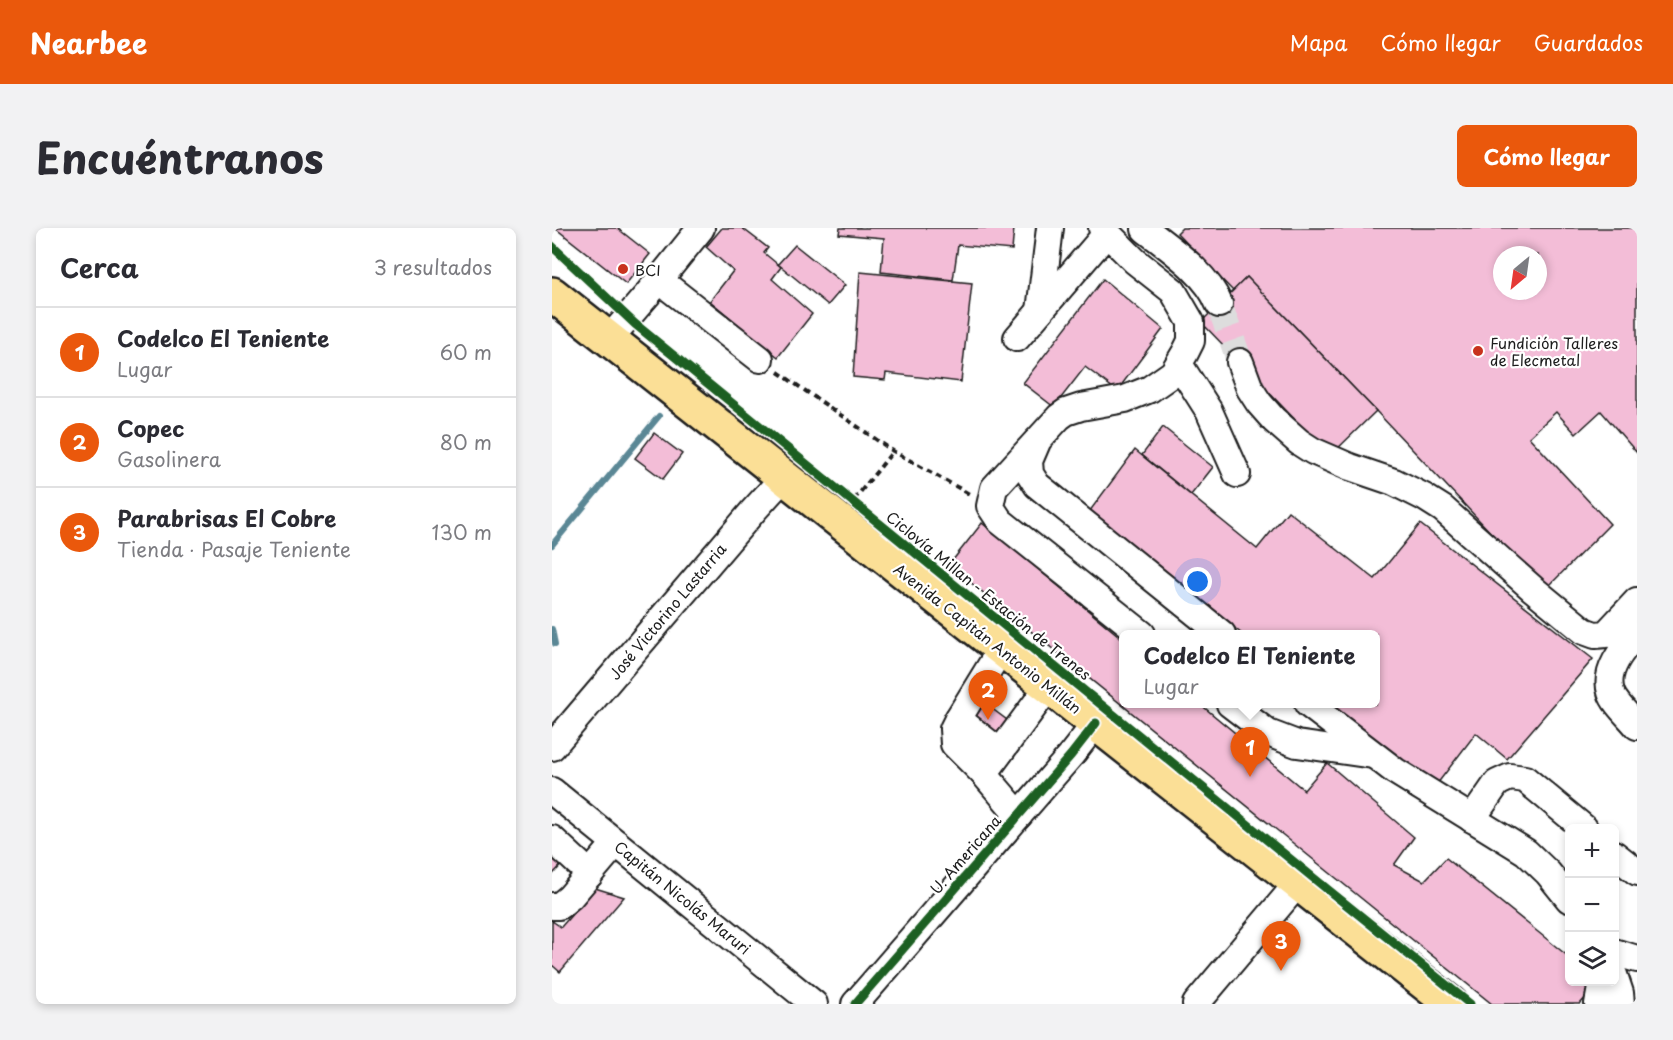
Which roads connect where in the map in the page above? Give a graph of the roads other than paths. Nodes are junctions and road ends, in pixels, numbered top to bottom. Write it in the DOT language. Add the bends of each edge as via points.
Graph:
graph roads {
  1 [pos="701,228"];
  2 [pos="1050,228"];
  3 [pos="1145,230"];
  4 [pos="1105,231"];
  5 [pos="659,280"];
  6 [pos="552,294"];
  7 [pos="1219,304"];
  8 [pos="1040,311"];
  9 [pos="1017,338"];
  10 [pos="609,339"];
  11 [pos="760,359"];
  12 [pos="1240,362"];
  13 [pos="1179,364"];
  14 [pos="1038,440"];
  15 [pos="1237,474"];
  16 [pos="784,477"];
  17 [pos="1637,602"];
  18 [pos="1137,630"];
  19 [pos="1217,630"];
  20 [pos="1630,637"];
  21 [pos="1001,649"];
  22 [pos="1049,686"];
  23 [pos="1235,708"];
  24 [pos="1313,708"];
  25 [pos="958,719"];
  26 [pos="1096,723"];
  27 [pos="1637,726"];
  28 [pos="552,747"];
  29 [pos="1000,752"];
  30 [pos="1376,756"];
  31 [pos="984,774"];
  32 [pos="561,798"];
  33 [pos="1019,814"];
  34 [pos="1472,819"];
  35 [pos="1579,824"];
  36 [pos="552,837"];
  37 [pos="616,843"];
  38 [pos="1619,858"];
  39 [pos="1637,872"];
  40 [pos="590,874"];
  41 [pos="1298,883"];
  42 [pos="1565,894"];
  43 [pos="552,906"];
  44 [pos="1619,953"];
  45 [pos="1637,958"];
  46 [pos="1601,986"];
  47 [pos="1618,986"];
  48 [pos="803,1000"];
  49 [pos="855,1004"];
  50 [pos="1196,1004"];
  51 [pos="1451,1004"];
  52 [pos="1598,1004"];
  53 [pos="1621,1004"];
  1 -- 5 [label="street"];
  2 -- 8 [label="street"];
  3 -- 7 [label="street" via="1204,280"];
  4 -- 8 [label="street"];
  4 -- 13 [label="street" via="1173,291 1191,322 1191,341"];
  5 -- 10 [label="street"];
  5 -- 11 [label="street"];
  6 -- 10 [label="main road, Avenida Capitán Antonio Millán"];
  8 -- 9 [label="street"];
  10 -- 16 [label="main road, Avenida Capitán Antonio Millán"];
  12 -- 20 [label="street" via="1259,403 1299,442 1350,467 1394,482 1443,509 1584,631"];
  13 -- 14 [label="street" via="1173,373 1145,392 1066,412"];
  13 -- 15 [label="street" via="1209,411"];
  14 -- 18 [label="street" via="994,488 990,506 1000,521"];
  14 -- 19 [label="street" via="1029,461 1030,474 1037,485"];
  16 -- 21 [label="main road, Avenida Capitán Antonio Millán"];
  16 -- 28 [label="street, José Victorino Lastarria"];
  17 -- 20 [label="street"];
  20 -- 27 [label="street" via="1616,660 1610,681 1611,693"];
  21 -- 22 [label="main road, Avenida Capitán Antonio Millán"];
  21 -- 25 [label="street"];
  22 -- 26 [label="main road, Avenida Capitán Antonio Millán"];
  22 -- 29 [label="street"];
  23 -- 30 [label="street" via="1278,737 1308,746"];
  24 -- 30 [label="street"];
  25 -- 29 [label="street"];
  25 -- 31 [label="street" via="953,729 954,744"];
  26 -- 33 [label="street, U. Americana"];
  26 -- 41 [label="main road, Avenida Capitán Antonio Millán"];
  29 -- 31 [label="street"];
  30 -- 34 [label="street"];
  31 -- 33 [label="street"];
  32 -- 36 [label="street"];
  32 -- 37 [label="street, Capitán Nicolás Maruri"];
  33 -- 49 [label="street, U. Americana"];
  34 -- 35 [label="street" via="1497,783 1510,777 1525,779"];
  34 -- 42 [label="street" via="1526,852"];
  36 -- 40 [label="street"];
  37 -- 40 [label="street"];
  37 -- 48 [label="street, Capitán Nicolás Maruri"];
  38 -- 39 [label="street"];
  40 -- 43 [label="street" via="559,906"];
  41 -- 50 [label="street"];
  41 -- 51 [label="main road, Avenida Capitán Antonio Millán"];
  44 -- 45 [label="street"];
  46 -- 52 [label="street"];
  47 -- 53 [label="street"];
}
